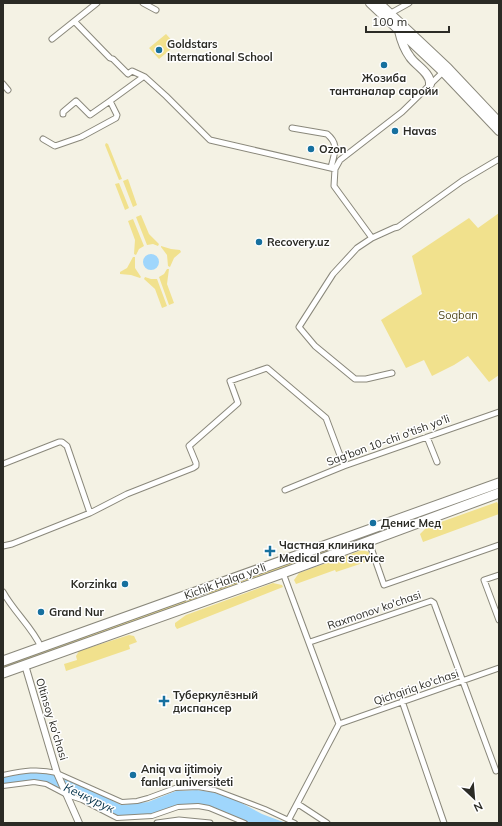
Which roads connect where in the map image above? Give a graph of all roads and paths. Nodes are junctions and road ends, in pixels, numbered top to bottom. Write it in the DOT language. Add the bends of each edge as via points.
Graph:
graph roads {
  1 [pos="97,3"];
  2 [pos="144,3"];
  3 [pos="370,3"];
  4 [pos="380,3"];
  5 [pos="409,3"];
  6 [pos="156,10"];
  7 [pos="391,13"];
  8 [pos="75,22"];
  9 [pos="399,30"];
  10 [pos="52,39"];
  11 [pos="446,70"];
  12 [pos="143,76"];
  13 [pos="3,84"];
  14 [pos="430,84"];
  15 [pos="8,90"];
  16 [pos="110,101"];
  17 [pos="63,114"];
  18 [pos="499,122"];
  19 [pos="292,128"];
  20 [pos="499,131"];
  21 [pos="42,139"];
  22 [pos="499,159"];
  23 [pos="333,168"];
  24 [pos="372,238"];
  25 [pos="392,373"];
  26 [pos="499,412"];
  27 [pos="427,437"];
  28 [pos="437,462"];
  29 [pos="3,464"];
  30 [pos="344,466"];
  31 [pos="499,483"];
  32 [pos="489,486"];
  33 [pos="285,490"];
  34 [pos="496,495"];
  35 [pos="90,513"];
  36 [pos="369,542"];
  37 [pos="499,545"];
  38 [pos="3,546"];
  39 [pos="284,573"];
  40 [pos="499,575"];
  41 [pos="198,591"];
  42 [pos="3,592"];
  43 [pos="202,602"];
  44 [pos="499,620"];
  45 [pos="310,642"];
  46 [pos="41,647"];
  47 [pos="3,661"];
  48 [pos="25,665"];
  49 [pos="499,668"];
  50 [pos="3,673"];
  51 [pos="461,681"];
  52 [pos="402,702"];
  53 [pos="339,724"];
  54 [pos="496,771"];
  55 [pos="57,774"];
  56 [pos="3,775"];
  57 [pos="3,786"];
  58 [pos="67,795"];
  59 [pos="298,804"];
  60 [pos="289,819"];
  61 [pos="79,823"];
  62 [pos="156,823"];
  63 [pos="210,823"];
  64 [pos="246,823"];
  65 [pos="295,823"];
  66 [pos="327,823"];
  67 [pos="444,823"];
  1 -- 8 [label="street"];
  2 -- 6 [label="street"];
  3 -- 9 [label="main road"];
  4 -- 7 [label="main road"];
  5 -- 7 [label="street"];
  7 -- 11 [label="main road"];
  8 -- 10 [label="street"];
  8 -- 12 [label="street" via="128,74 132,71"];
  9 -- 11 [label="main road"];
  9 -- 14 [label="main road" via="407,53 431,81"];
  11 -- 14 [label="street"];
  11 -- 18 [label="main road"];
  11 -- 20 [label="main road"];
  12 -- 16 [label="street"];
  12 -- 23 [label="street" via="210,140"];
  13 -- 15 [label="street"];
  14 -- 23 [label="street" via="402,112"];
  16 -- 17 [label="street" via="90,115 76,101"];
  16 -- 21 [label="street" via="116,118 81,137 55,146"];
  19 -- 23 [label="street" via="327,134 332,138 336,146"];
  22 -- 24 [label="street" via="462,181 398,228"];
  23 -- 24 [label="street" via="334,186"];
  24 -- 25 [label="street" via="357,248 333,274 299,327 315,346 355,379"];
  26 -- 27 [label="street, Sag'bon 10-chi o'tish yo'li"];
  27 -- 28 [label="street"];
  27 -- 30 [label="street, Sag'bon 10-chi o'tish yo'li"];
  29 -- 35 [label="street" via="59,442 65,444"];
  30 -- 33 [label="street, Sag'bon 10-chi o'tish yo'li"];
  30 -- 35 [label="street" via="326,418 267,368 230,381 238,404 189,446 196,463 194,468 126,494"];
  31 -- 32 [label="highway, Kichik Halqa yo'li"];
  32 -- 34 [label="highway"];
  32 -- 41 [label="highway, Kichik Halqa yo'li"];
  34 -- 36 [label="highway, Kichik Halqa yo'li"];
  35 -- 38 [label="street"];
  36 -- 37 [label="street" via="384,585"];
  36 -- 39 [label="highway, Kichik Halqa yo'li"];
  39 -- 43 [label="highway, Kichik Halqa yo'li"];
  39 -- 45 [label="street"];
  40 -- 44 [label="street" via="484,580"];
  41 -- 43 [label="highway"];
  41 -- 46 [label="highway, Kichik Halqa yo'li"];
  42 -- 46 [label="street"];
  43 -- 48 [label="highway, Kichik Halqa yo'li"];
  45 -- 51 [label="street, Raxmonov ko'chasi" via="432,601"];
  45 -- 53 [label="street"];
  46 -- 47 [label="highway, Kichik Halqa yo'li"];
  48 -- 50 [label="highway, Kichik Halqa yo'li"];
  48 -- 55 [label="street, Oltinsoy ko'chasi"];
  49 -- 51 [label="street, Qichqiriq ko'chasi"];
  51 -- 52 [label="street, Qichqiriq ko'chasi"];
  51 -- 54 [label="street"];
  52 -- 53 [label="street, Qichqiriq ko'chasi"];
  52 -- 67 [label="street"];
  53 -- 59 [label="street"];
  55 -- 56 [label="street" via="31,770"];
  55 -- 58 [label="street, Oltinsoy ko'chasi"];
  55 -- 60 [label="street" via="122,802 137,801 175,788 198,787 214,790"];
  57 -- 58 [label="street" via="34,782 46,784"];
  58 -- 61 [label="street, Oltinsoy ko'chasi"];
  58 -- 64 [label="street" via="117,818 152,816 178,807 198,806"];
  59 -- 60 [label="street"];
  59 -- 66 [label="street"];
  60 -- 65 [label="street"];
  62 -- 63 [label="street" via="179,820"];
}
